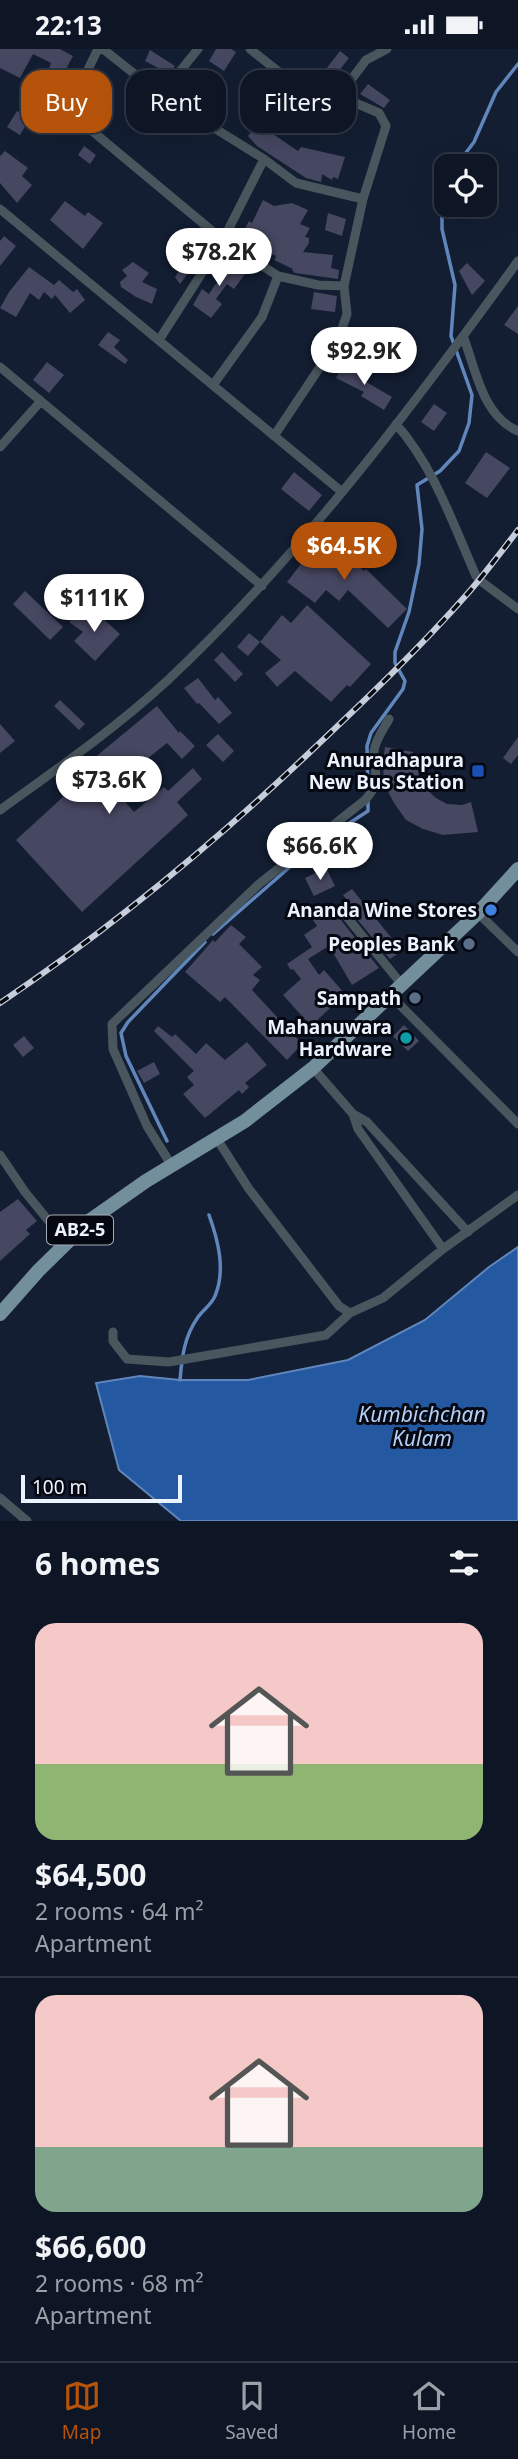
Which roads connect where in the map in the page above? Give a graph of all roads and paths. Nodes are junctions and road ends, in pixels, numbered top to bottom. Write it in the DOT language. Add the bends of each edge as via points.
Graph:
graph roads {
  1 [pos="100,49"];
  2 [pos="198,49"];
  3 [pos="250,49"];
  4 [pos="362,49"];
  5 [pos="387,49"];
  6 [pos="366,60"];
  7 [pos="128,70"];
  8 [pos="181,70"];
  9 [pos="277,70"];
  10 [pos="356,73"];
  11 [pos="356,103"];
  12 [pos="222,133"];
  13 [pos="264,159"];
  14 [pos="363,199"];
  15 [pos="0,209"];
  16 [pos="223,240"];
  17 [pos="518,261"];
  18 [pos="278,276"];
  19 [pos="344,286"];
  20 [pos="159,340"];
  21 [pos="461,340"];
  22 [pos="0,367"];
  23 [pos="213,385"];
  24 [pos="41,401"];
  25 [pos="396,424"];
  26 [pos="518,431"];
  27 [pos="274,436"];
  28 [pos="0,447"];
  29 [pos="342,492"];
  30 [pos="262,586"];
  31 [pos="518,609"];
  32 [pos="389,719"];
  33 [pos="0,810"];
  34 [pos="518,869"];
  35 [pos="342,911"];
  36 [pos="478,913"];
  37 [pos="518,952"];
  38 [pos="403,986"];
  39 [pos="391,996"];
  40 [pos="313,1069"];
  41 [pos="353,1114"];
  42 [pos="518,1123"];
  43 [pos="217,1139"];
  44 [pos="0,1155"];
  45 [pos="177,1163"];
  46 [pos="518,1195"];
  47 [pos="468,1232"];
  48 [pos="66,1243"];
  49 [pos="443,1249"];
  50 [pos="349,1313"];
  51 [pos="0,1314"];
  52 [pos="113,1332"];
  53 [pos="4,1501"];
  54 [pos="0,1512"];
  55 [pos="27,1521"];
  1 -- 7 [label="street"];
  1 -- 16 [label="street" via="71,104 79,120"];
  2 -- 8 [label="street"];
  3 -- 9 [label="street"];
  4 -- 6 [label="street"];
  5 -- 6 [label="street"];
  6 -- 10 [label="street"];
  11 -- 14 [label="street" via="379,113 386,126"];
  12 -- 13 [label="street"];
  13 -- 14 [label="street" via="296,183"];
  13 -- 16 [label="street"];
  14 -- 19 [label="street"];
  15 -- 20 [label="street"];
  16 -- 18 [label="street"];
  16 -- 20 [label="street"];
  17 -- 21 [label="street"];
  18 -- 19 [label="street"];
  18 -- 23 [label="street" via="262,317"];
  19 -- 27 [label="street" via="347,314 338,340"];
  20 -- 23 [label="street"];
  21 -- 25 [label="street"];
  21 -- 26 [label="street" via="488,405"];
  22 -- 24 [label="street"];
  23 -- 27 [label="street"];
  24 -- 28 [label="street"];
  24 -- 30 [label="street"];
  25 -- 29 [label="street"];
  25 -- 31 [label="street" via="426,467 479,579"];
  27 -- 29 [label="street"];
  29 -- 30 [label="street"];
  30 -- 33 [label="street" via="166,682"];
  32 -- 45 [label="street" via="374,748 377,782 373,792 259,884 112,1024 113,1049 147,1126"];
  34 -- 36 [label="main road, AB2-5"];
  35 -- 38 [label="street"];
  36 -- 37 [label="street"];
  36 -- 38 [label="main road, AB2-5"];
  38 -- 39 [label="main road, AB2-5"];
  39 -- 40 [label="main road, AB2-5"];
  39 -- 42 [label="street"];
  40 -- 41 [label="street"];
  40 -- 43 [label="main road, AB2-5"];
  41 -- 47 [label="street" via="367,1122"];
  41 -- 49 [label="street" via="358,1129"];
  43 -- 45 [label="main road, AB2-5"];
  43 -- 50 [label="street" via="257,1199"];
  44 -- 48 [label="street"];
  45 -- 48 [label="main road, AB2-5" via="106,1209"];
  46 -- 47 [label="street"];
  47 -- 49 [label="street"];
  48 -- 51 [label="main road, AB2-5"];
  49 -- 50 [label="street" via="383,1298"];
  50 -- 52 [label="street" via="326,1335 169,1362 127,1359 113,1341"];
  53 -- 54 [label="street"];
  53 -- 55 [label="street"];
}
